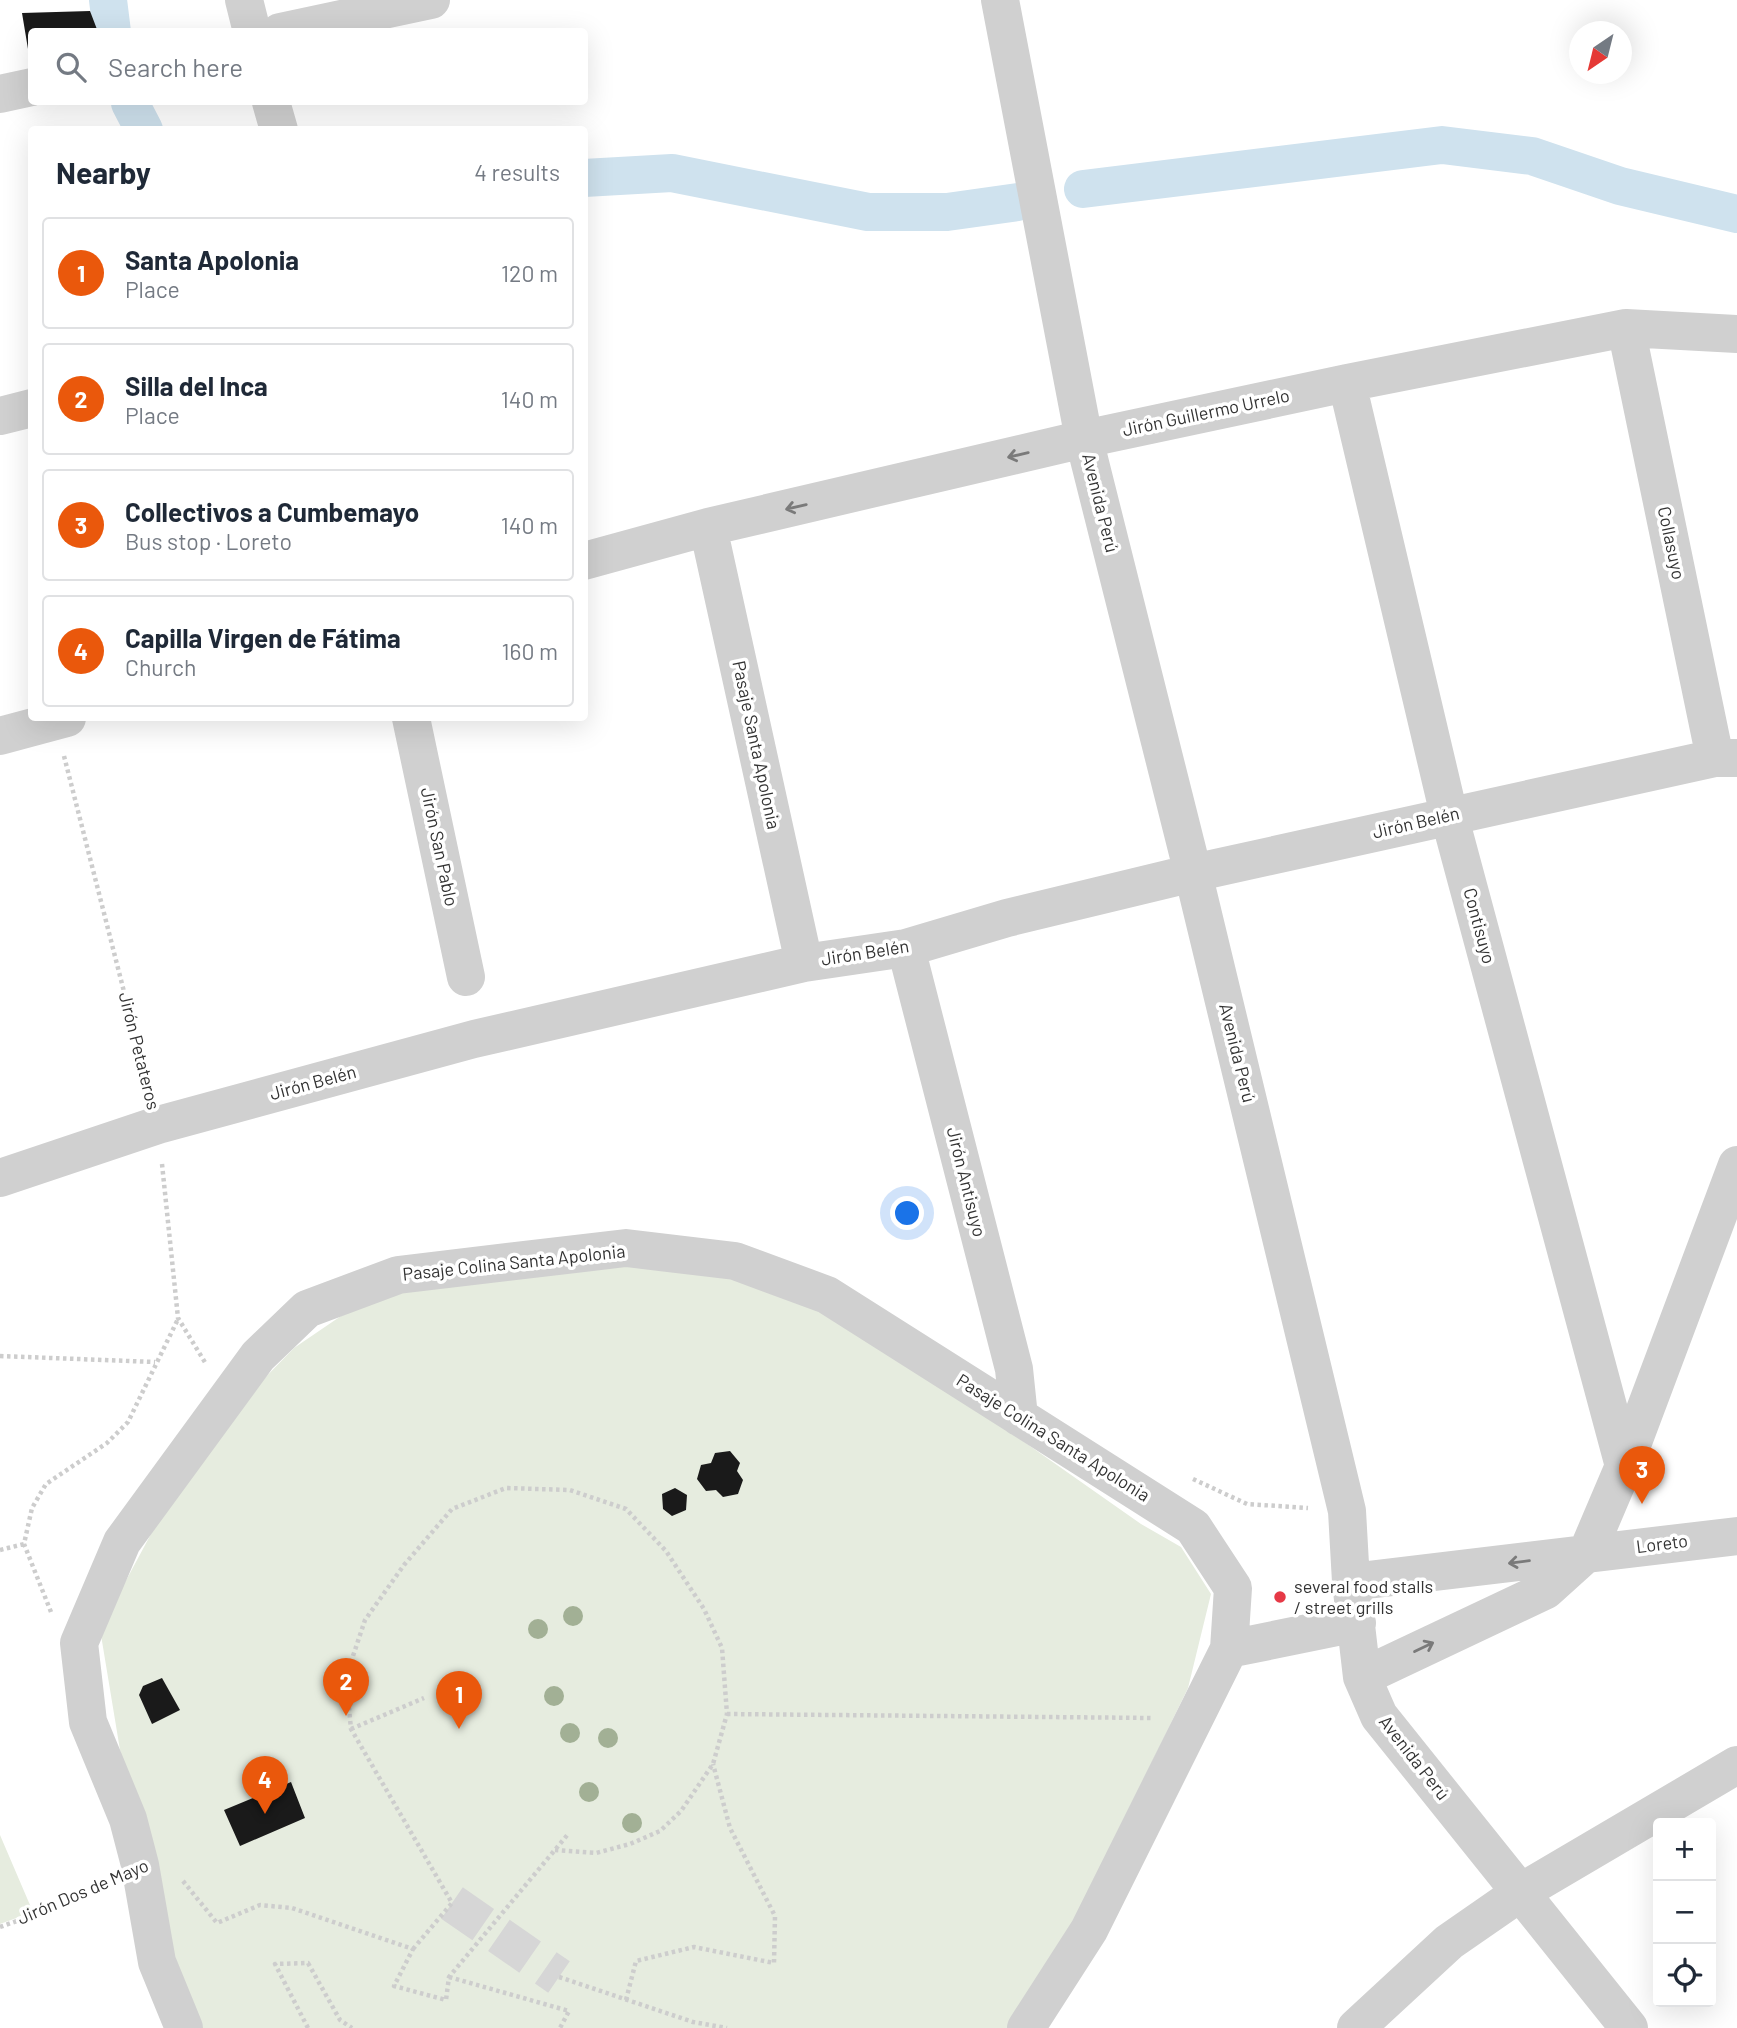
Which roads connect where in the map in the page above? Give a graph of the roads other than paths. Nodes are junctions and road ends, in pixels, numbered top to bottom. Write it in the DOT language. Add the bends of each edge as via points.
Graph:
graph roads {
  1 [pos="244,0"];
  2 [pos="431,0"];
  3 [pos="1000,0"];
  4 [pos="251,28"];
  5 [pos="299,28"];
  6 [pos="28,88"];
  7 [pos="0,94"];
  8 [pos="272,105"];
  9 [pos="278,126"];
  10 [pos="1626,328"];
  11 [pos="1737,334"];
  12 [pos="1347,383"];
  13 [pos="28,409"];
  14 [pos="0,416"];
  15 [pos="1084,439"];
  16 [pos="708,527"];
  17 [pos="588,560"];
  18 [pos="54,721"];
  19 [pos="412,721"];
  20 [pos="0,736"];
  21 [pos="1726,758"];
  22 [pos="1449,815"];
  23 [pos="1193,873"];
  24 [pos="906,948"];
  25 [pos="804,962"];
  26 [pos="466,977"];
  27 [pos="1737,1165"];
  28 [pos="0,1178"];
  29 [pos="1019,1417"];
  30 [pos="1624,1466"];
  31 [pos="1737,1536"];
  32 [pos="1587,1553"];
  33 [pos="1350,1582"];
  34 [pos="1357,1623"];
  35 [pos="1229,1649"];
  36 [pos="1362,1677"];
  37 [pos="1737,1765"];
  38 [pos="1521,1892"];
  39 [pos="184,2028"];
  40 [pos="1026,2028"];
  41 [pos="1356,2028"];
  42 [pos="1629,2028"];
  1 -- 4 [label="street"];
  2 -- 5 [label="street"];
  3 -- 15 [label="street, Avenida Perú"];
  6 -- 7 [label="street"];
  8 -- 9 [label="street"];
  10 -- 11 [label="street, Jirón Guillermo Urrelo"];
  10 -- 12 [label="street, Jirón Guillermo Urrelo"];
  10 -- 21 [label="street, Collasuyo"];
  12 -- 15 [label="street, Jirón Guillermo Urrelo"];
  12 -- 22 [label="street, Contisuyo"];
  13 -- 14 [label="street"];
  15 -- 16 [label="street, Jirón Guillermo Urrelo, one-way"];
  15 -- 23 [label="street, Avenida Perú"];
  16 -- 17 [label="street, Jirón Guillermo Urrelo"];
  16 -- 25 [label="street, Pasaje Santa Apolonia"];
  18 -- 20 [label="street"];
  19 -- 26 [label="street, Jirón San Pablo"];
  21 -- 22 [label="street, Jirón Belén"];
  22 -- 23 [label="street, Jirón Belén"];
  22 -- 30 [label="street, Contisuyo"];
  23 -- 24 [label="street, Jirón Belén"];
  23 -- 33 [label="street, Avenida Perú" via="1347,1510"];
  24 -- 25 [label="street, Jirón Belén"];
  24 -- 29 [label="street, Jirón Antisuyo" via="1014,1369"];
  25 -- 28 [label="street, Jirón Belén" via="474,1039 158,1125"];
  27 -- 30 [label="street"];
  29 -- 35 [label="street, Pasaje Colina Santa Apolonia" via="1194,1527 1233,1588"];
  29 -- 39 [label="street, Pasaje Colina Santa Apolonia" via="827,1295 735,1261 626,1248 398,1275 307,1309 258,1356 122,1542 79,1643 88,1722 128,1819 153,1862 157,1962"];
  30 -- 32 [label="street"];
  31 -- 32 [label="street, Loreto"];
  32 -- 33 [label="street, Loreto, one-way"];
  36 -- 32 [label="street, one-way" via="1546,1590"];
  33 -- 34 [label="street, Avenida Perú"];
  34 -- 35 [label="street"];
  34 -- 36 [label="street, Avenida Perú"];
  35 -- 40 [label="street, Pasaje Colina Santa Apolonia" via="1089,1930"];
  36 -- 38 [label="street, Avenida Perú" via="1379,1716"];
  37 -- 38 [label="street"];
  38 -- 41 [label="street" via="1449,1942"];
  38 -- 42 [label="street, Avenida Perú"];
}
